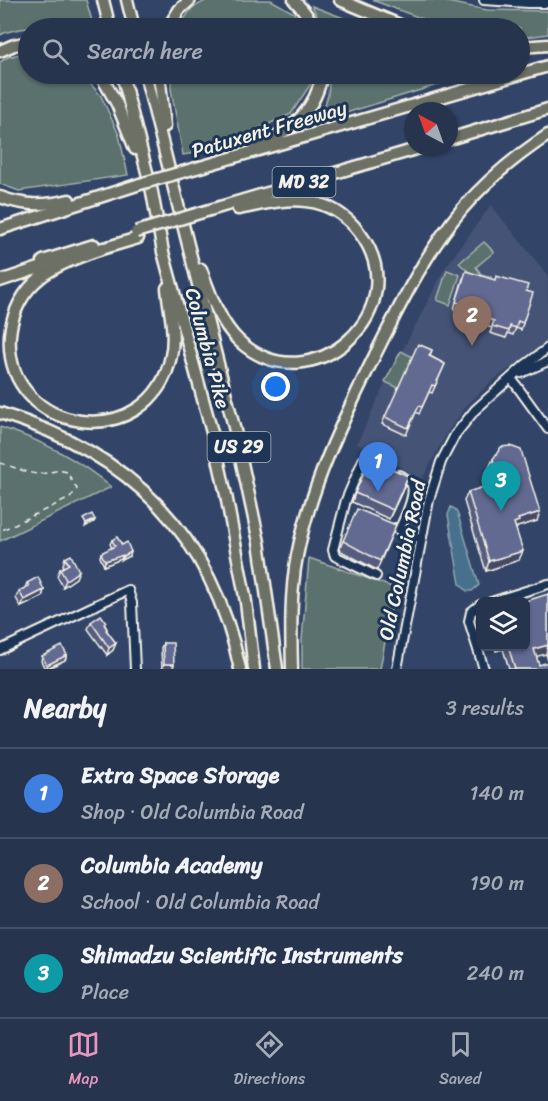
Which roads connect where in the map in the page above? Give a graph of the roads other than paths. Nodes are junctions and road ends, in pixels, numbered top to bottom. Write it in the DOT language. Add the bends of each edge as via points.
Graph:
graph roads {
  1 [pos="103,0"];
  2 [pos="127,0"];
  3 [pos="190,0"];
  4 [pos="294,0"];
  5 [pos="340,0"];
  6 [pos="484,0"];
  7 [pos="511,1"];
  8 [pos="548,3"];
  9 [pos="108,18"];
  10 [pos="132,18"];
  11 [pos="174,18"];
  12 [pos="309,18"];
  13 [pos="383,18"];
  14 [pos="18,44"];
  15 [pos="548,45"];
  16 [pos="530,46"];
  17 [pos="0,51"];
  18 [pos="548,66"];
  19 [pos="530,71"];
  20 [pos="106,84"];
  21 [pos="125,84"];
  22 [pos="148,84"];
  23 [pos="159,84"];
  24 [pos="320,84"];
  25 [pos="486,84"];
  26 [pos="548,109"];
  27 [pos="548,135"];
  28 [pos="458,136"];
  29 [pos="404,153"];
  30 [pos="404,153"];
  31 [pos="207,165"];
  32 [pos="140,184"];
  33 [pos="174,186"];
  34 [pos="152,192"];
  35 [pos="0,196"];
  36 [pos="238,208"];
  37 [pos="204,215"];
  38 [pos="184,228"];
  39 [pos="0,229"];
  40 [pos="137,235"];
  41 [pos="103,248"];
  42 [pos="163,252"];
  43 [pos="0,275"];
  44 [pos="0,281"];
  45 [pos="548,348"];
  46 [pos="548,361"];
  47 [pos="511,378"];
  48 [pos="0,413"];
  49 [pos="548,429"];
  50 [pos="385,469"];
  51 [pos="396,474"];
  52 [pos="345,508"];
  53 [pos="356,512"];
  54 [pos="388,526"];
  55 [pos="399,530"];
  56 [pos="421,539"];
  57 [pos="376,576"];
  58 [pos="548,584"];
  59 [pos="507,597"];
  60 [pos="476,608"];
  61 [pos="476,645"];
  62 [pos="0,650"];
  63 [pos="478,651"];
  64 [pos="135,669"];
  65 [pos="240,669"];
  66 [pos="254,669"];
  67 [pos="277,669"];
  68 [pos="292,669"];
  69 [pos="397,669"];
  70 [pos="484,669"];
  1 -- 9 [label="highway"];
  2 -- 10 [label="highway"];
  3 -- 11 [label="highway"];
  4 -- 12 [label="highway"];
  5 -- 13 [label="highway"];
  6 -- 7 [label="street"];
  7 -- 8 [label="street"];
  14 -- 17 [label="highway"];
  15 -- 16 [label="highway"];
  18 -- 19 [label="highway, Patuxent Freeway / MD 32"];
  20 -- 34 [label="highway"];
  21 -- 34 [label="highway, Columbia Pike / US 29"];
  22 -- 33 [label="highway, Columbia Pike / US 29"];
  23 -- 33 [label="highway"];
  24 -- 31 [label="highway" via="309,108 291,128"];
  25 -- 31 [label="highway, Patuxent Freeway / MD 32"];
  26 -- 28 [label="highway"];
  27 -- 68 [label="highway" via="488,182 444,231 412,283 363,379 325,463 303,530 293,589"];
  29 -- 36 [label="highway"];
  30 -- 37 [label="highway, MD 32"];
  31 -- 32 [label="highway, Patuxent Freeway / MD 32, bridge"];
  32 -- 35 [label="highway" via="42,205"];
  32 -- 39 [label="highway, Patuxent Freeway / MD 32"];
  33 -- 38 [label="highway, Columbia Pike / US 29"];
  34 -- 42 [label="highway, Columbia Pike / US 29"];
  36 -- 37 [label="highway"];
  36 -- 38 [label="highway" via="292,200 320,203 344,216 362,236 374,262 376,290 364,322 342,348 321,358 295,363 272,359 249,348 222,318"];
  37 -- 40 [label="highway, MD 32, bridge"];
  38 -- 67 [label="highway, Columbia Pike / US 29" via="250,501"];
  40 -- 41 [label="highway"];
  40 -- 43 [label="highway, MD 32"];
  41 -- 42 [label="highway" via="61,265 31,286 17,307 10,332 16,372 30,395 51,412 77,422 107,421 134,410 163,378 171,355 172,326"];
  41 -- 44 [label="highway"];
  42 -- 66 [label="highway, Columbia Pike / US 29" via="224,484"];
  45 -- 47 [label="street, Old Columbia Road"];
  46 -- 47 [label="street, Old Columbia Road"];
  47 -- 49 [label="street"];
  47 -- 56 [label="street, Old Columbia Road" via="475,410 448,447 434,482"];
  48 -- 65 [label="highway" via="90,452 130,478 165,512 194,549 218,594"];
  50 -- 52 [label="street" via="363,460"];
  51 -- 55 [label="street" via="406,478 413,489"];
  52 -- 53 [label="street"];
  52 -- 57 [label="street" via="333,554"];
  54 -- 55 [label="street"];
  55 -- 56 [label="street"];
  56 -- 69 [label="street, Old Columbia Road"];
  58 -- 59 [label="street"];
  60 -- 61 [label="street" via="468,621"];
  62 -- 64 [label="street" via="128,590"];
  63 -- 70 [label="street"];
}
